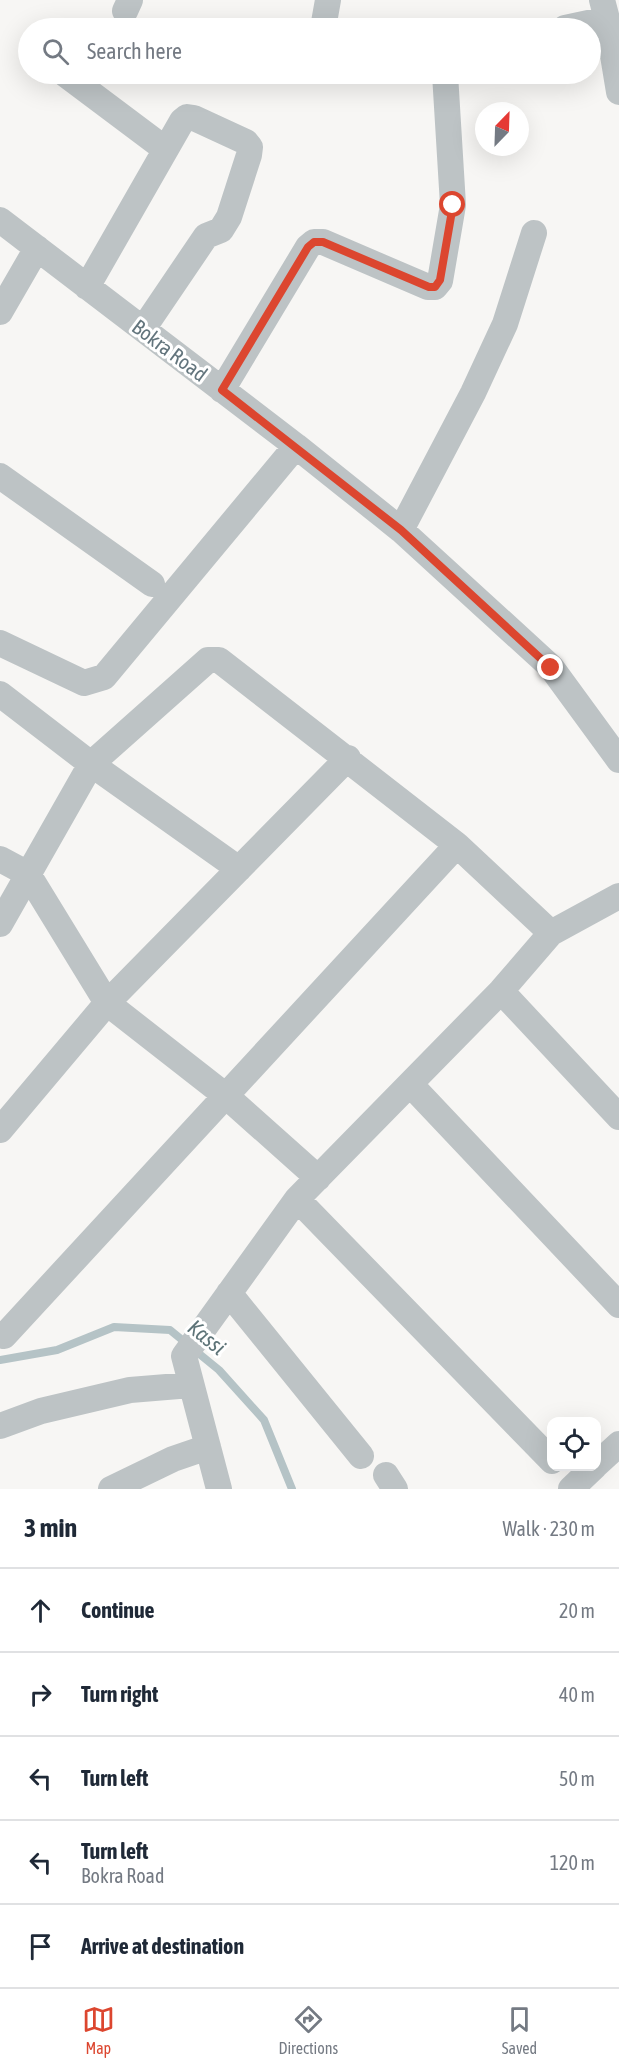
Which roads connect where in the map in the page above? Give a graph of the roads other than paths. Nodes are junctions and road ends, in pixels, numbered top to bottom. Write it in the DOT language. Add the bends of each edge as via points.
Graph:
graph roads {
  1 [pos="328,0"];
  2 [pos="605,9"];
  3 [pos="325,18"];
  4 [pos="586,18"];
  5 [pos="78,84"];
  6 [pos="446,84"];
  7 [pos="619,92"];
  8 [pos="165,149"];
  9 [pos="0,220"];
  10 [pos="534,233"];
  11 [pos="37,248"];
  12 [pos="87,287"];
  13 [pos="0,312"];
  14 [pos="143,330"];
  15 [pos="222,390"];
  16 [pos="296,446"];
  17 [pos="0,476"];
  18 [pos="401,530"];
  19 [pos="152,584"];
  20 [pos="0,643"];
  21 [pos="0,694"];
  22 [pos="348,758"];
  23 [pos="619,760"];
  24 [pos="90,764"];
  25 [pos="457,845"];
  26 [pos="0,859"];
  27 [pos="239,869"];
  28 [pos="28,874"];
  29 [pos="619,896"];
  30 [pos="0,924"];
  31 [pos="551,933"];
  32 [pos="501,991"];
  33 [pos="107,1003"];
  34 [pos="411,1084"];
  35 [pos="226,1096"];
  36 [pos="619,1117"];
  37 [pos="0,1130"];
  38 [pos="318,1178"];
  39 [pos="297,1199"];
  40 [pos="229,1293"];
  41 [pos="619,1305"];
  42 [pos="4,1336"];
  43 [pos="191,1385"];
  44 [pos="0,1426"];
  45 [pos="619,1444"];
  46 [pos="208,1447"];
  47 [pos="361,1456"];
  48 [pos="601,1461"];
  49 [pos="561,1472"];
  50 [pos="111,1489"];
  51 [pos="219,1489"];
  1 -- 3 [label="street"];
  2 -- 4 [label="street"];
  2 -- 7 [label="street"];
  5 -- 8 [label="street"];
  6 -- 15 [label="street" via="453,205 440,280 435,287 323,242 314,242"];
  8 -- 12 [label="street"];
  8 -- 14 [label="street" via="187,117 250,147 230,217 221,230 206,236"];
  9 -- 11 [label="street, Bokra Road"];
  10 -- 18 [label="street" via="505,324"];
  11 -- 12 [label="street, Bokra Road"];
  11 -- 13 [label="street"];
  12 -- 14 [label="street, Bokra Road"];
  14 -- 15 [label="street, Bokra Road"];
  15 -- 16 [label="street, Bokra Road"];
  16 -- 18 [label="street, Bokra Road"];
  16 -- 20 [label="street" via="104,676 84,683"];
  17 -- 19 [label="street"];
  18 -- 23 [label="street, Bokra Road" via="551,668"];
  21 -- 24 [label="street"];
  22 -- 24 [label="street" via="219,660 208,660"];
  22 -- 25 [label="street"];
  22 -- 27 [label="street"];
  24 -- 27 [label="street"];
  24 -- 28 [label="street"];
  25 -- 31 [label="street"];
  25 -- 35 [label="street"];
  26 -- 28 [label="street"];
  27 -- 33 [label="street"];
  28 -- 30 [label="street"];
  28 -- 33 [label="street"];
  29 -- 31 [label="street"];
  31 -- 32 [label="street"];
  32 -- 34 [label="street"];
  32 -- 36 [label="street"];
  33 -- 35 [label="street"];
  33 -- 37 [label="street"];
  34 -- 38 [label="street"];
  34 -- 41 [label="street"];
  35 -- 38 [label="street"];
  35 -- 42 [label="street"];
  38 -- 39 [label="street"];
  39 -- 40 [label="street"];
  39 -- 49 [label="street"];
  40 -- 43 [label="street" via="184,1356"];
  40 -- 47 [label="street"];
  43 -- 44 [label="street" via="130,1390 41,1411"];
  43 -- 46 [label="street"];
  45 -- 48 [label="street"];
  46 -- 50 [label="street"];
  46 -- 51 [label="street"];
}
